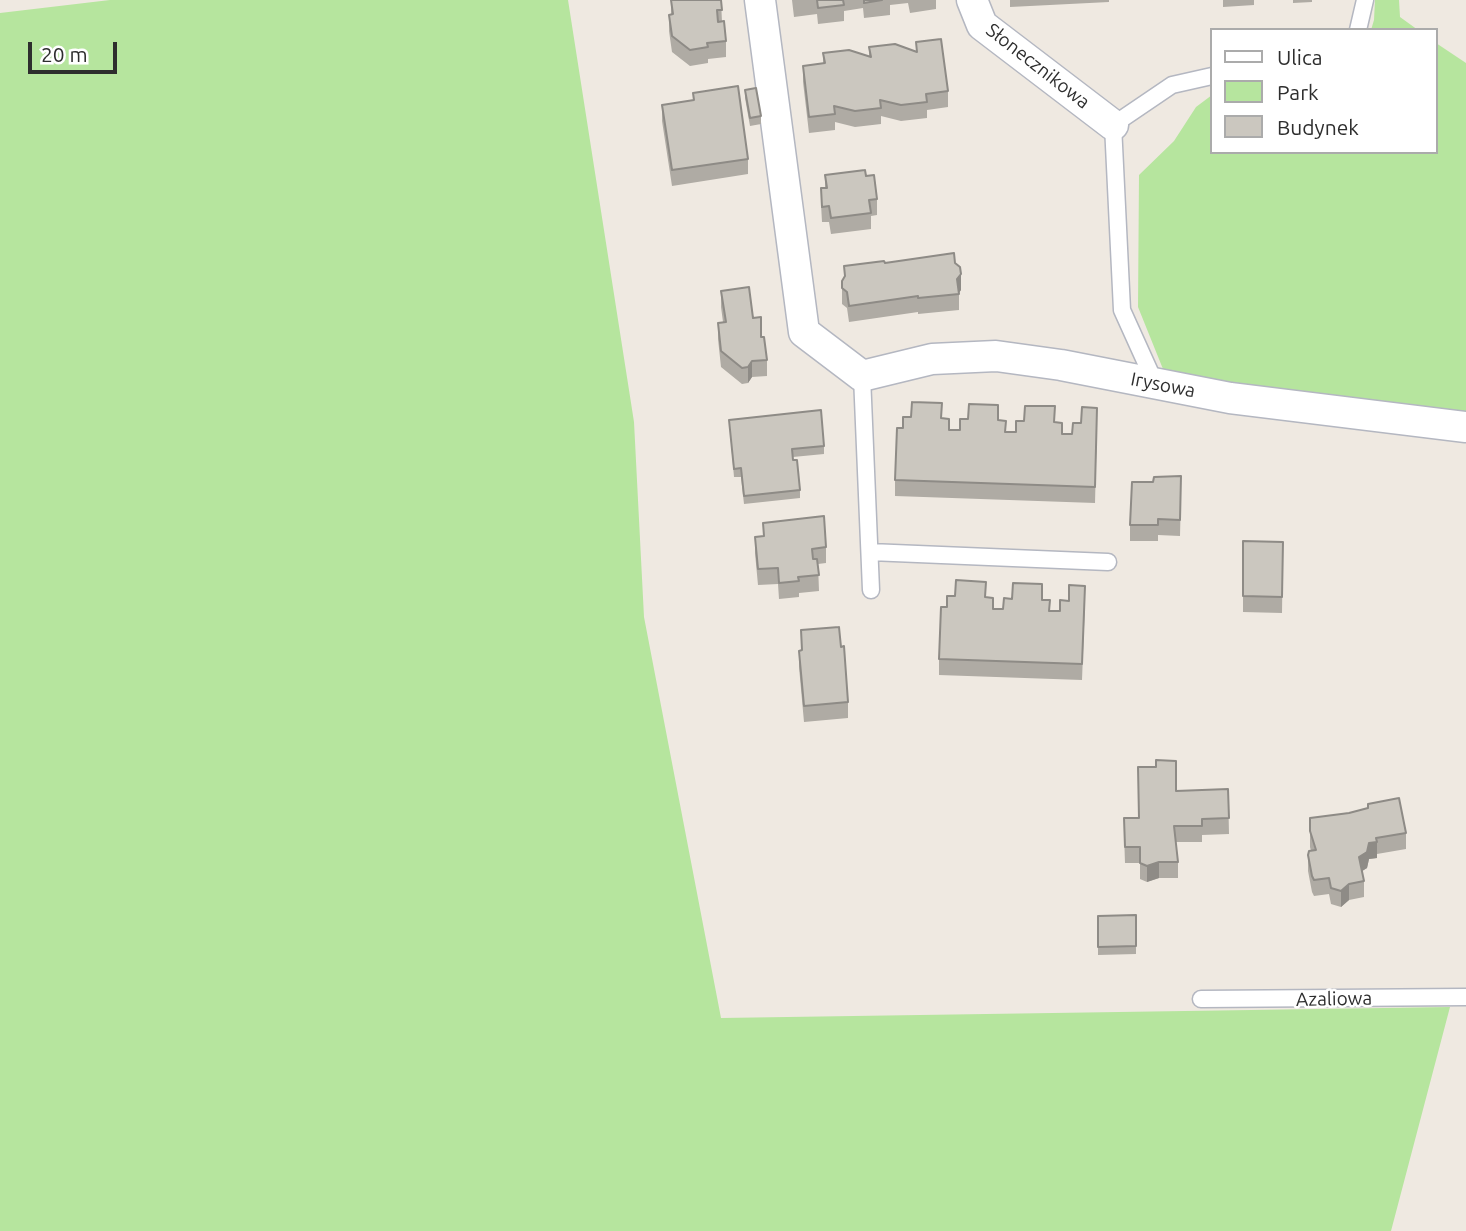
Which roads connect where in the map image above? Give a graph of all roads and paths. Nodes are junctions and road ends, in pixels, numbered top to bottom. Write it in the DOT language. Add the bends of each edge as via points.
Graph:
graph roads {
  1 [pos="760,0"];
  2 [pos="972,0"];
  3 [pos="1365,0"];
  4 [pos="1359,28"];
  5 [pos="1210,76"];
  6 [pos="1113,125"];
  7 [pos="862,376"];
  8 [pos="1154,383"];
  9 [pos="1466,427"];
  10 [pos="870,552"];
  11 [pos="1108,562"];
  12 [pos="871,590"];
  13 [pos="1466,997"];
  14 [pos="1201,999"];
  1 -- 7 [label="street" via="804,332"];
  2 -- 6 [label="street, Słonecznikowa" via="982,25"];
  3 -- 4 [label="lane"];
  5 -- 6 [label="lane" via="1172,85"];
  6 -- 8 [label="lane" via="1122,310"];
  7 -- 8 [label="street, Irysowa" via="932,359 996,356"];
  7 -- 10 [label="lane"];
  8 -- 9 [label="street, Irysowa" via="1230,398"];
  10 -- 11 [label="lane"];
  10 -- 12 [label="lane"];
  13 -- 14 [label="lane, Azaliowa"];
}
